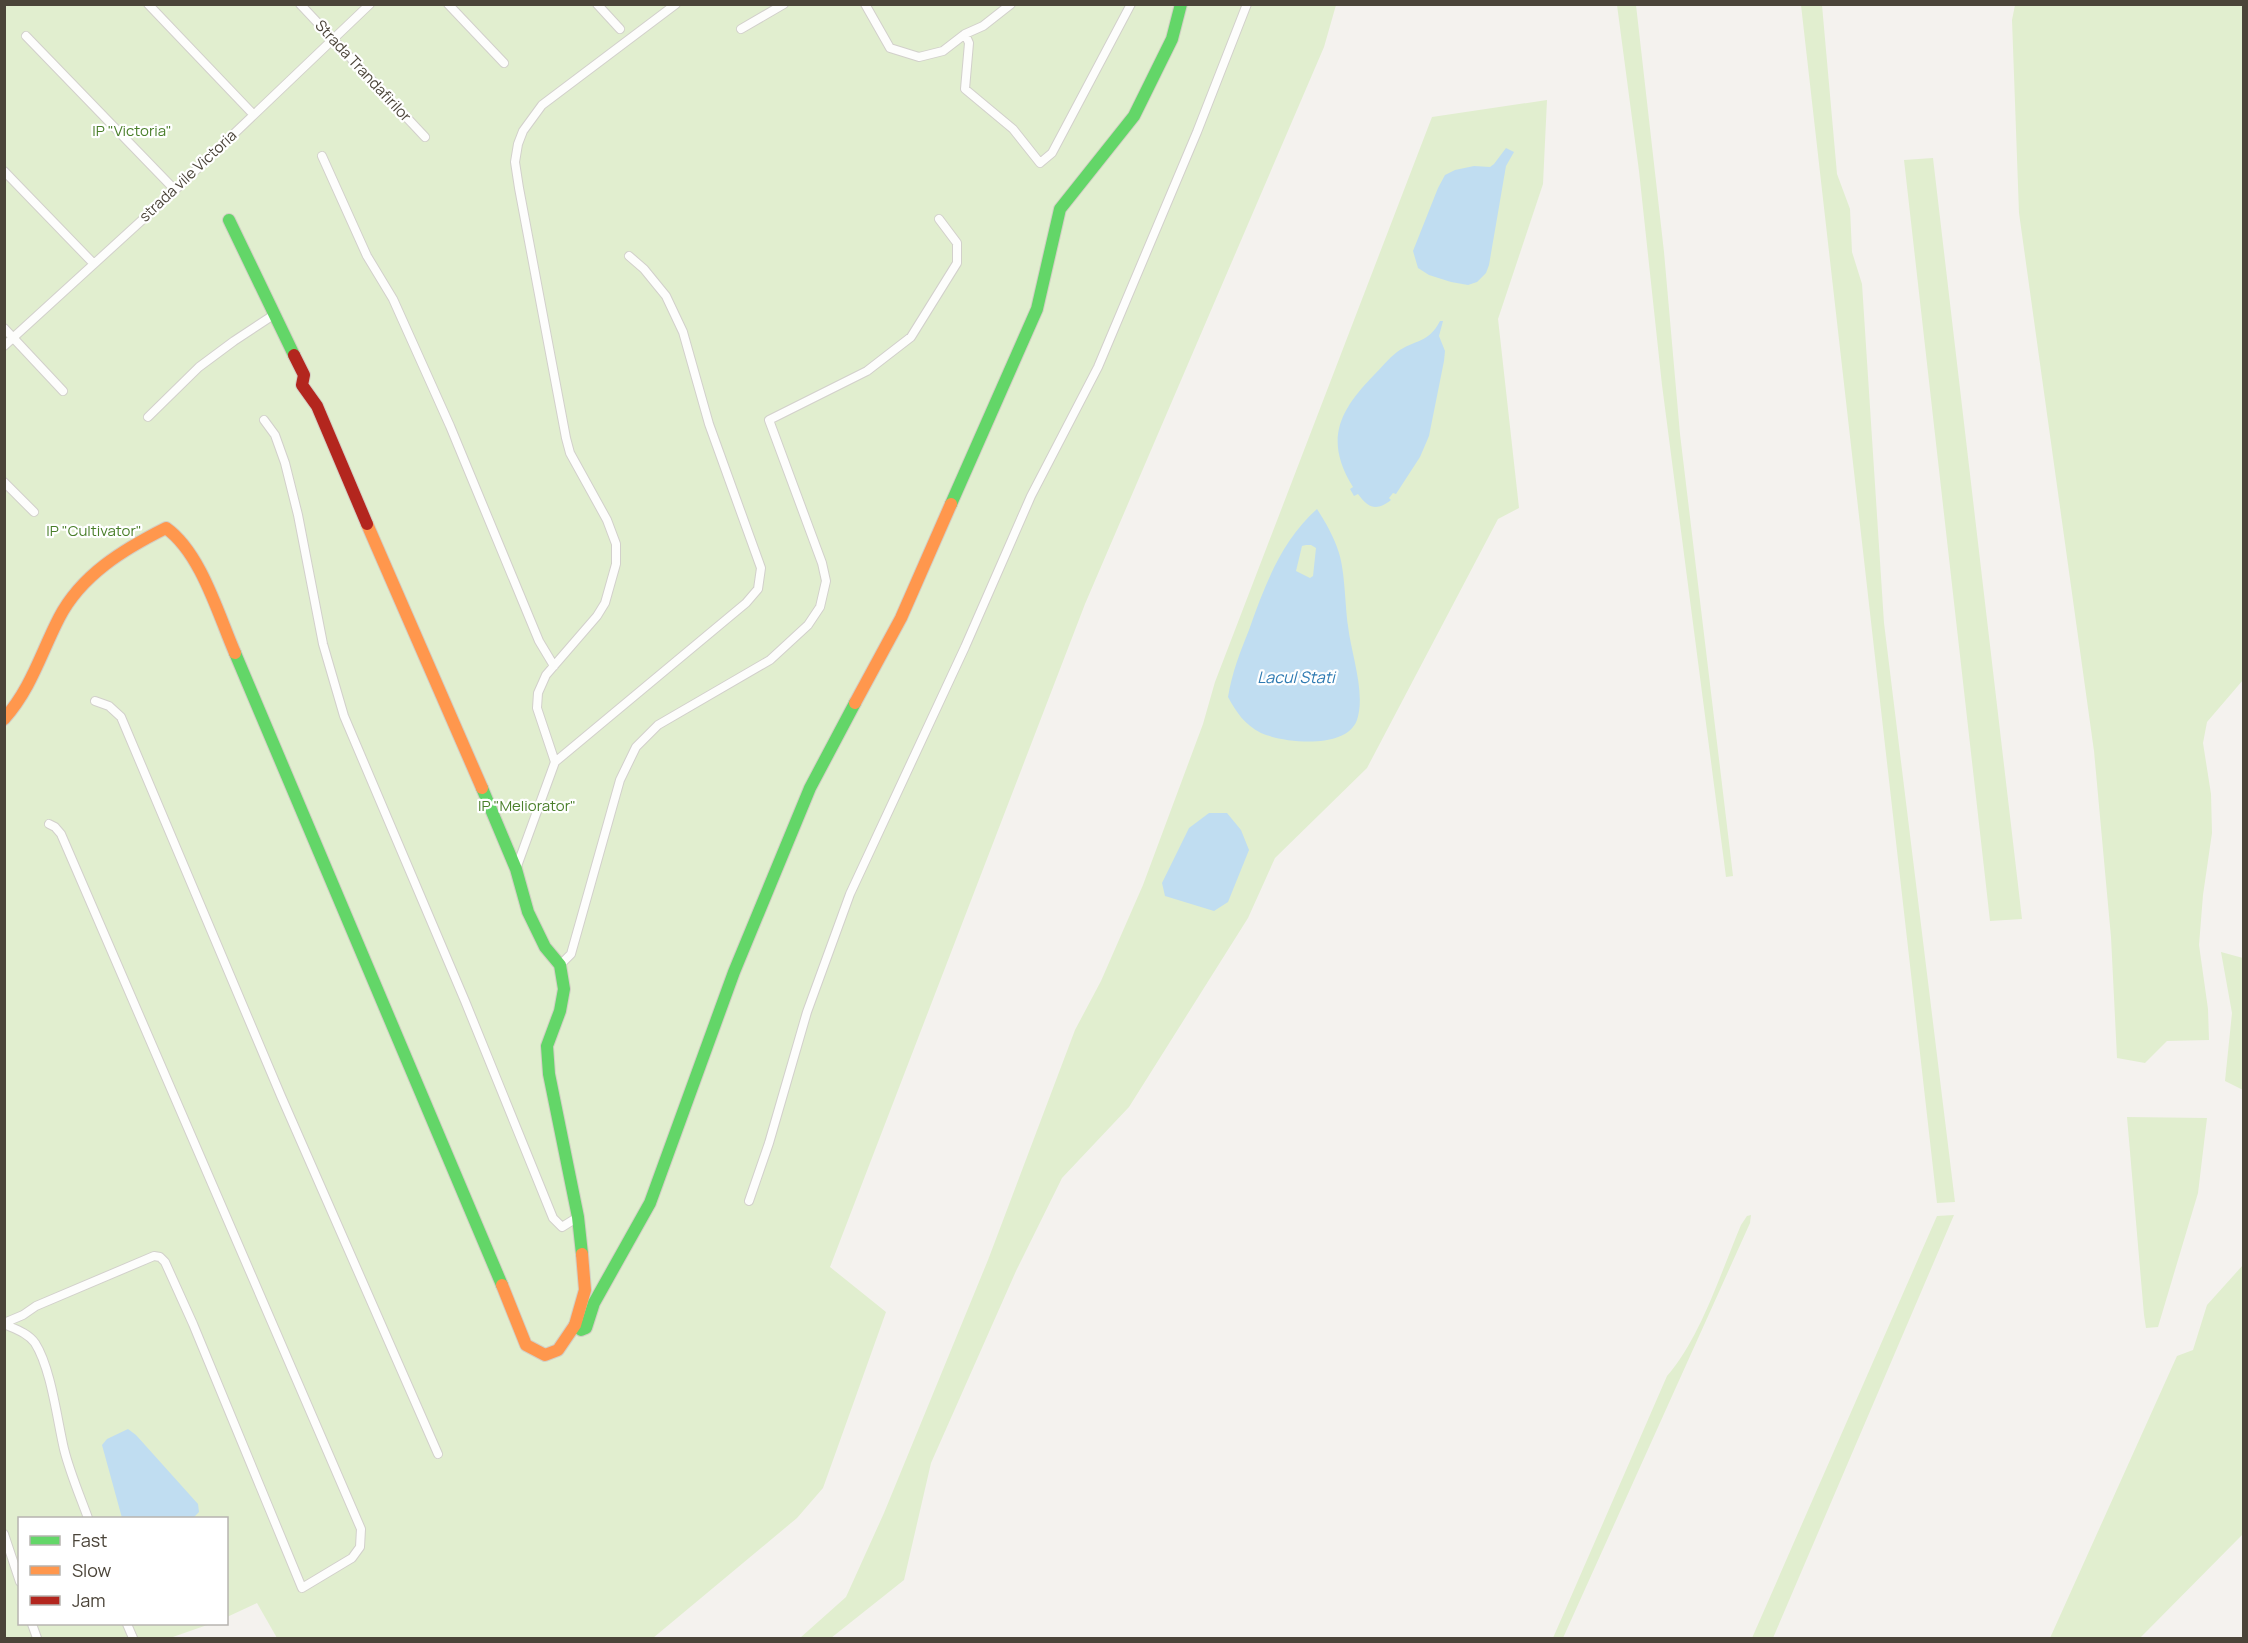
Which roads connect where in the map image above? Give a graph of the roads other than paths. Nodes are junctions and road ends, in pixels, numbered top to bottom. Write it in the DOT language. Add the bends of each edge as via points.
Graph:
graph roads {
  1 [pos="148,4"];
  2 [pos="300,4"];
  3 [pos="370,4"];
  4 [pos="448,4"];
  5 [pos="597,4"];
  6 [pos="676,4"];
  7 [pos="784,4"];
  8 [pos="865,4"];
  9 [pos="1011,4"];
  10 [pos="1131,4"];
  11 [pos="1181,4"];
  12 [pos="1247,4"];
  13 [pos="620,29"];
  14 [pos="741,29"];
  15 [pos="965,34"];
  16 [pos="26,36"];
  17 [pos="333,39"];
  18 [pos="504,63"];
  19 [pos="253,114"];
  20 [pos="425,137"];
  21 [pos="322,156"];
  22 [pos="4,171"];
  23 [pos="175,190"];
  24 [pos="939,219"];
  25 [pos="229,220"];
  26 [pos="629,256"];
  27 [pos="94,264"];
  28 [pos="275,314"];
  29 [pos="4,328"];
  30 [pos="14,338"];
  31 [pos="4,346"];
  32 [pos="63,391"];
  33 [pos="148,417"];
  34 [pos="264,420"];
  35 [pos="4,482"];
  36 [pos="34,512"];
  37 [pos="554,666"];
  38 [pos="95,701"];
  39 [pos="4,719"];
  40 [pos="555,762"];
  41 [pos="49,824"];
  42 [pos="516,869"];
  43 [pos="560,965"];
  44 [pos="749,1201"];
  45 [pos="578,1217"];
  46 [pos="4,1323"];
  47 [pos="574,1325"];
  48 [pos="438,1454"];
  49 [pos="88,1517"];
  50 [pos="4,1534"];
  51 [pos="18,1576"];
  1 -- 19 [label="street"];
  2 -- 17 [label="street, Strada Trandafirilor"];
  3 -- 17 [label="street, strada vile Victoria"];
  4 -- 18 [label="street"];
  5 -- 13 [label="street"];
  6 -- 37 [label="street" via="542,105 523,131 514,162 570,453 616,543 616,564 605,603"];
  7 -- 14 [label="street"];
  8 -- 15 [label="street" via="890,48 919,57 943,51"];
  9 -- 15 [label="street" via="983,26"];
  10 -- 15 [label="street" via="1052,153 1040,163 1013,129 965,89 969,43"];
  11 -- 47 [label="street" via="1172,39 1134,116 1060,209 1037,309 901,618 810,788 734,972 650,1203 594,1303 586,1329"];
  12 -- 44 [label="street" via="1098,367 1030,496 850,894 807,1012 770,1143"];
  16 -- 23 [label="street"];
  17 -- 19 [label="street, strada vile Victoria"];
  17 -- 20 [label="street, Strada Trandafirilor"];
  19 -- 23 [label="street, strada vile Victoria"];
  21 -- 37 [label="street" via="367,256 398,309 539,641"];
  22 -- 27 [label="street"];
  23 -- 27 [label="street, strada vile Victoria"];
  24 -- 43 [label="street" via="957,243 957,263 911,337 867,371 769,420 822,563 826,581 820,606 808,625 770,660 658,725 636,747 620,780 571,954"];
  25 -- 28 [label="street"];
  26 -- 40 [label="street" via="666,296 683,332 709,423 760,568 758,589"];
  27 -- 30 [label="street, strada vile Victoria"];
  28 -- 33 [label="street" via="199,368"];
  28 -- 42 [label="street" via="303,375 302,385 317,406"];
  29 -- 30 [label="street"];
  30 -- 31 [label="street, strada vile Victoria"];
  30 -- 32 [label="street"];
  34 -- 45 [label="street" via="275,435 285,462 323,644 344,716 553,1218 562,1227"];
  35 -- 36 [label="street"];
  37 -- 40 [label="street" via="538,693 537,708"];
  38 -- 48 [label="street" via="109,706 121,717"];
  39 -- 47 [label="street" via="25,692 60,616 98,569 166,528 176,535 199,568 526,1345 545,1355 558,1350"];
  40 -- 42 [label="street"];
  41 -- 46 [label="street" via="61,834 361,1529 360,1547 352,1558 302,1588 193,1324 160,1257 154,1256"];
  42 -- 43 [label="street" via="528,912 545,947"];
  43 -- 45 [label="street" via="564,989 547,1046 549,1074"];
  45 -- 47 [label="street" via="585,1290"];
  46 -- 49 [label="street" via="27,1334 43,1359 64,1450"];
  50 -- 51 [label="street"];
}
